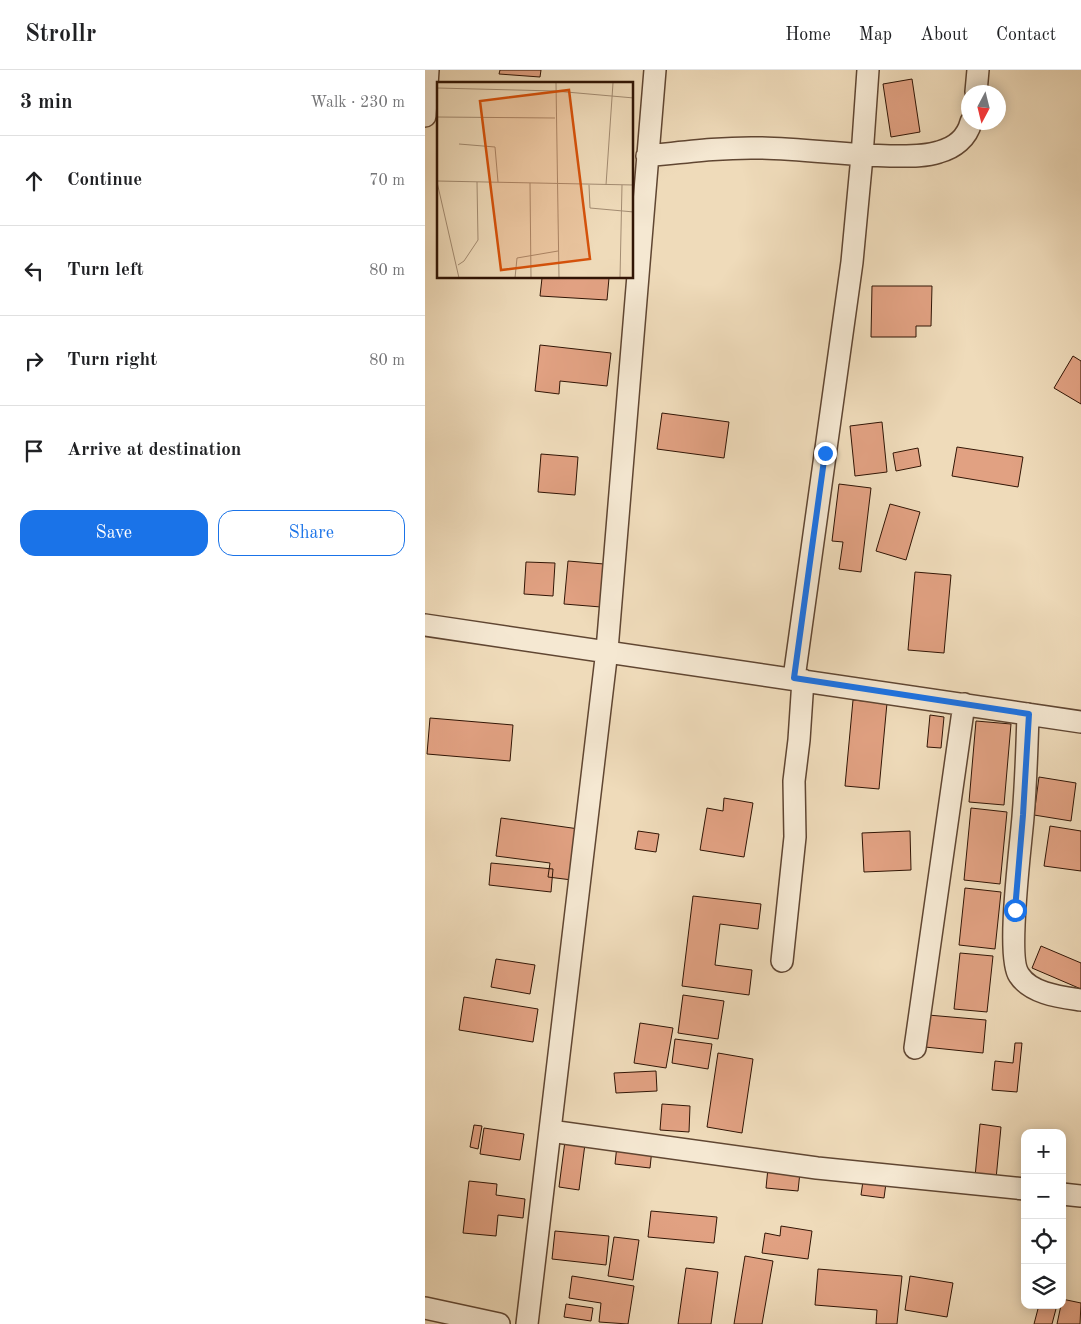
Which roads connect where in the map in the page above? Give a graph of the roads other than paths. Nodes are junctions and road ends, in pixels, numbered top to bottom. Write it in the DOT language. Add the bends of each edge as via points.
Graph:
graph roads {
  1 [pos="428,70"];
  2 [pos="655,70"];
  3 [pos="868,70"];
  4 [pos="978,70"];
  5 [pos="977,85"];
  6 [pos="425,116"];
  7 [pos="967,130"];
  8 [pos="647,156"];
  9 [pos="862,156"];
  10 [pos="425,625"];
  11 [pos="607,650"];
  12 [pos="798,679"];
  13 [pos="964,704"];
  14 [pos="1029,714"];
  15 [pos="1081,722"];
  16 [pos="782,962"];
  17 [pos="1081,1000"];
  18 [pos="915,1048"];
  19 [pos="550,1130"];
  20 [pos="1021,1189"];
  21 [pos="1066,1194"];
  22 [pos="1081,1196"];
  23 [pos="425,1308"];
  24 [pos="499,1324"];
  25 [pos="527,1324"];
  1 -- 6 [label="street"];
  2 -- 8 [label="street"];
  3 -- 9 [label="street"];
  4 -- 5 [label="street"];
  7 -- 9 [label="street" via="955,145 938,153"];
  8 -- 9 [label="street" via="716,148"];
  8 -- 11 [label="street"];
  9 -- 12 [label="street" via="852,262"];
  10 -- 11 [label="street"];
  11 -- 12 [label="street"];
  11 -- 19 [label="street"];
  12 -- 13 [label="street"];
  12 -- 16 [label="street" via="795,837"];
  13 -- 14 [label="street"];
  13 -- 18 [label="street"];
  14 -- 15 [label="street"];
  14 -- 17 [label="street" via="1015,910 1015,968 1034,989"];
  19 -- 20 [label="street" via="817,1168"];
  19 -- 25 [label="street"];
  21 -- 22 [label="street"];
  23 -- 24 [label="street"];
}
